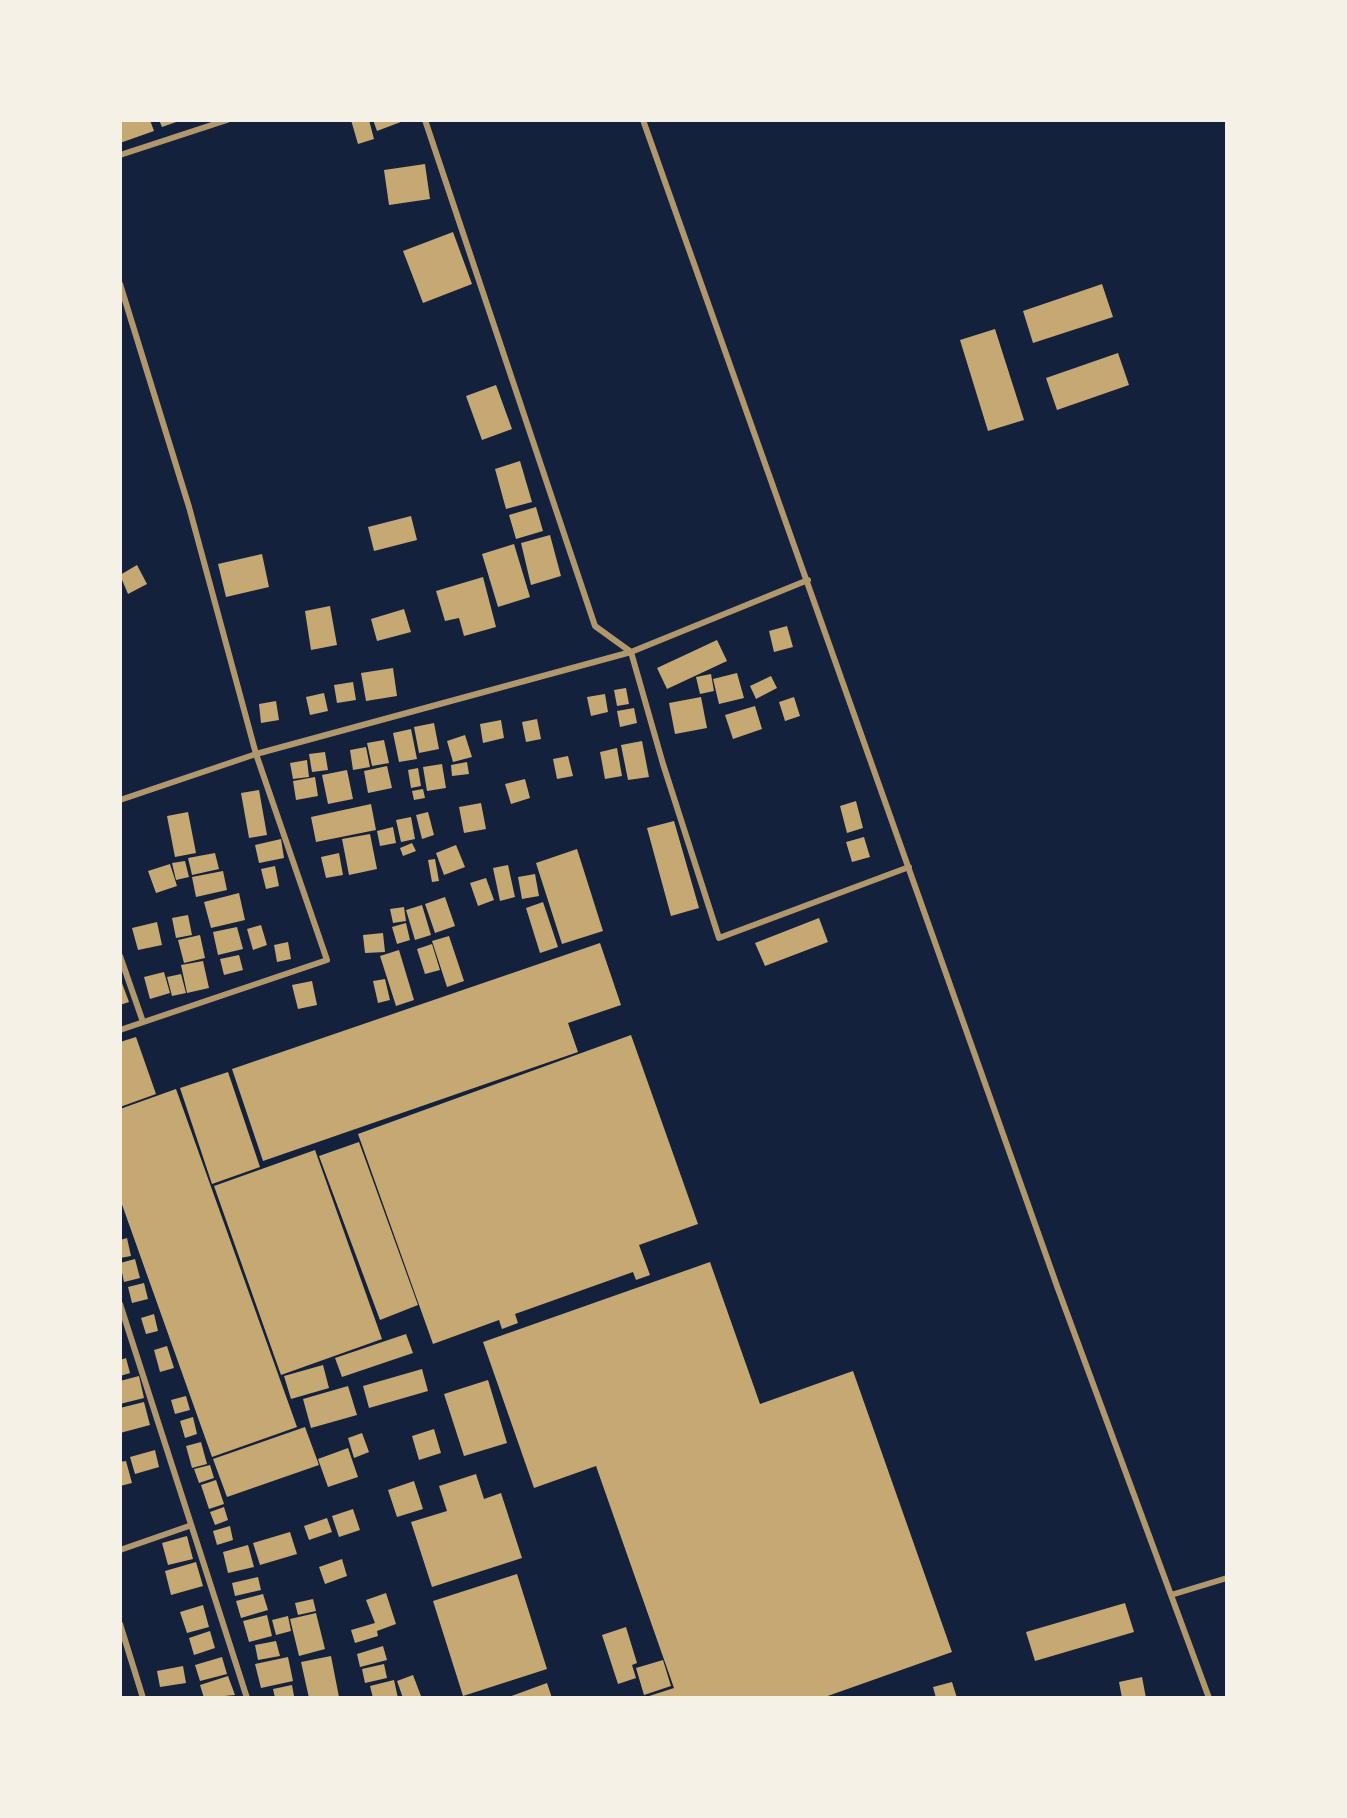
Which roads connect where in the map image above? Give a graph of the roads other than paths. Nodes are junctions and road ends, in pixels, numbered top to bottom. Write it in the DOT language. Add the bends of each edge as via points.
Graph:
graph roads {
  1 [pos="227,120"];
  2 [pos="425,120"];
  3 [pos="643,120"];
  4 [pos="120,155"];
  5 [pos="120,284"];
  6 [pos="808,580"];
  7 [pos="631,652"];
  8 [pos="256,754"];
  9 [pos="120,800"];
  10 [pos="909,867"];
  11 [pos="120,956"];
  12 [pos="143,1022"];
  13 [pos="120,1030"];
  14 [pos="120,1304"];
  15 [pos="189,1526"];
  16 [pos="120,1550"];
  17 [pos="1227,1578"];
  18 [pos="1171,1595"];
  19 [pos="120,1624"];
  20 [pos="143,1698"];
  21 [pos="247,1698"];
  22 [pos="1209,1698"];
  1 -- 4 [label="street"];
  2 -- 7 [label="street" via="596,627"];
  3 -- 6 [label="street"];
  5 -- 8 [label="street" via="189,507"];
  6 -- 7 [label="street"];
  6 -- 10 [label="street"];
  7 -- 8 [label="street"];
  7 -- 10 [label="street" via="719,938"];
  8 -- 9 [label="street"];
  8 -- 12 [label="street" via="327,960"];
  10 -- 18 [label="street"];
  11 -- 12 [label="street"];
  12 -- 13 [label="street"];
  14 -- 15 [label="street"];
  15 -- 16 [label="street"];
  15 -- 21 [label="street"];
  17 -- 18 [label="street"];
  18 -- 22 [label="street"];
  19 -- 20 [label="street"];
}
